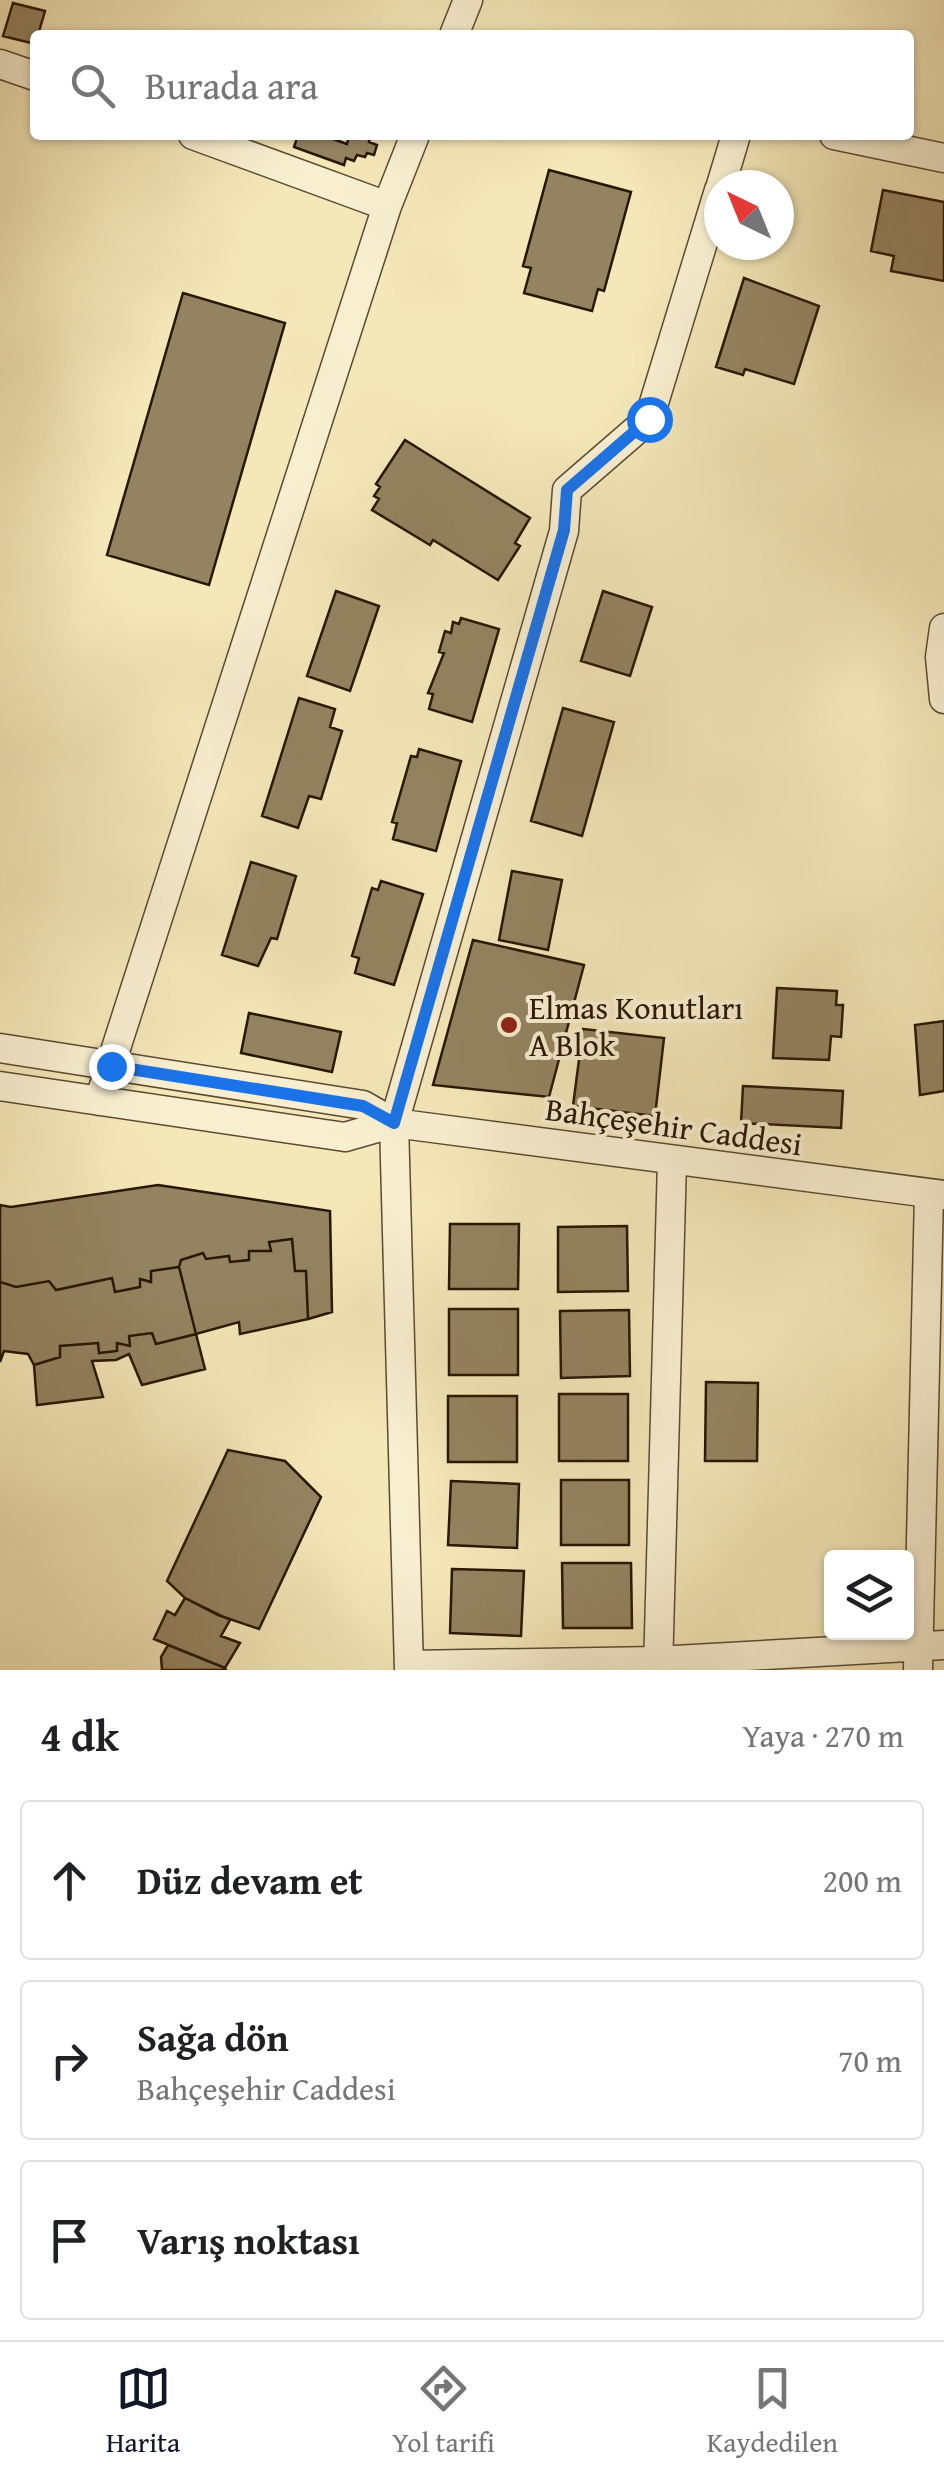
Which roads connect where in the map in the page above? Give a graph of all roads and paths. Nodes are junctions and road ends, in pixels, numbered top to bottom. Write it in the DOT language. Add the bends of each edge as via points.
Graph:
graph roads {
  1 [pos="468,0"];
  2 [pos="456,30"];
  3 [pos="0,64"];
  4 [pos="30,74"];
  5 [pos="207,140"];
  6 [pos="413,140"];
  7 [pos="734,140"];
  8 [pos="858,140"];
  9 [pos="944,158"];
  10 [pos="725,170"];
  11 [pos="386,206"];
  12 [pos="704,240"];
  13 [pos="944,628"];
  14 [pos="944,699"];
  15 [pos="0,1048"];
  16 [pos="111,1066"];
  17 [pos="0,1086"];
  18 [pos="99,1100"];
  19 [pos="394,1123"];
  20 [pos="672,1162"];
  21 [pos="937,1195"];
  22 [pos="927,1654"];
  23 [pos="658,1665"];
  24 [pos="409,1667"];
  1 -- 2 [label="street"];
  3 -- 4 [label="street"];
  5 -- 11 [label="street"];
  6 -- 11 [label="street"];
  7 -- 10 [label="street"];
  8 -- 9 [label="street"];
  11 -- 16 [label="street"];
  12 -- 19 [label="street" via="649,419 567,490 564,530"];
  13 -- 14 [label="street"];
  15 -- 16 [label="street, Bahçeşehir Caddesi"];
  16 -- 18 [label="street"];
  16 -- 19 [label="street, Bahçeşehir Caddesi" via="363,1106"];
  17 -- 18 [label="street, Bahçeşehir Caddesi"];
  18 -- 19 [label="street, Bahçeşehir Caddesi" via="345,1137"];
  19 -- 20 [label="street, Bahçeşehir Caddesi"];
  19 -- 24 [label="street"];
  20 -- 21 [label="street, Bahçeşehir Caddesi"];
  20 -- 23 [label="street"];
  21 -- 22 [label="street"];
  22 -- 23 [label="street"];
  23 -- 24 [label="street"];
}
